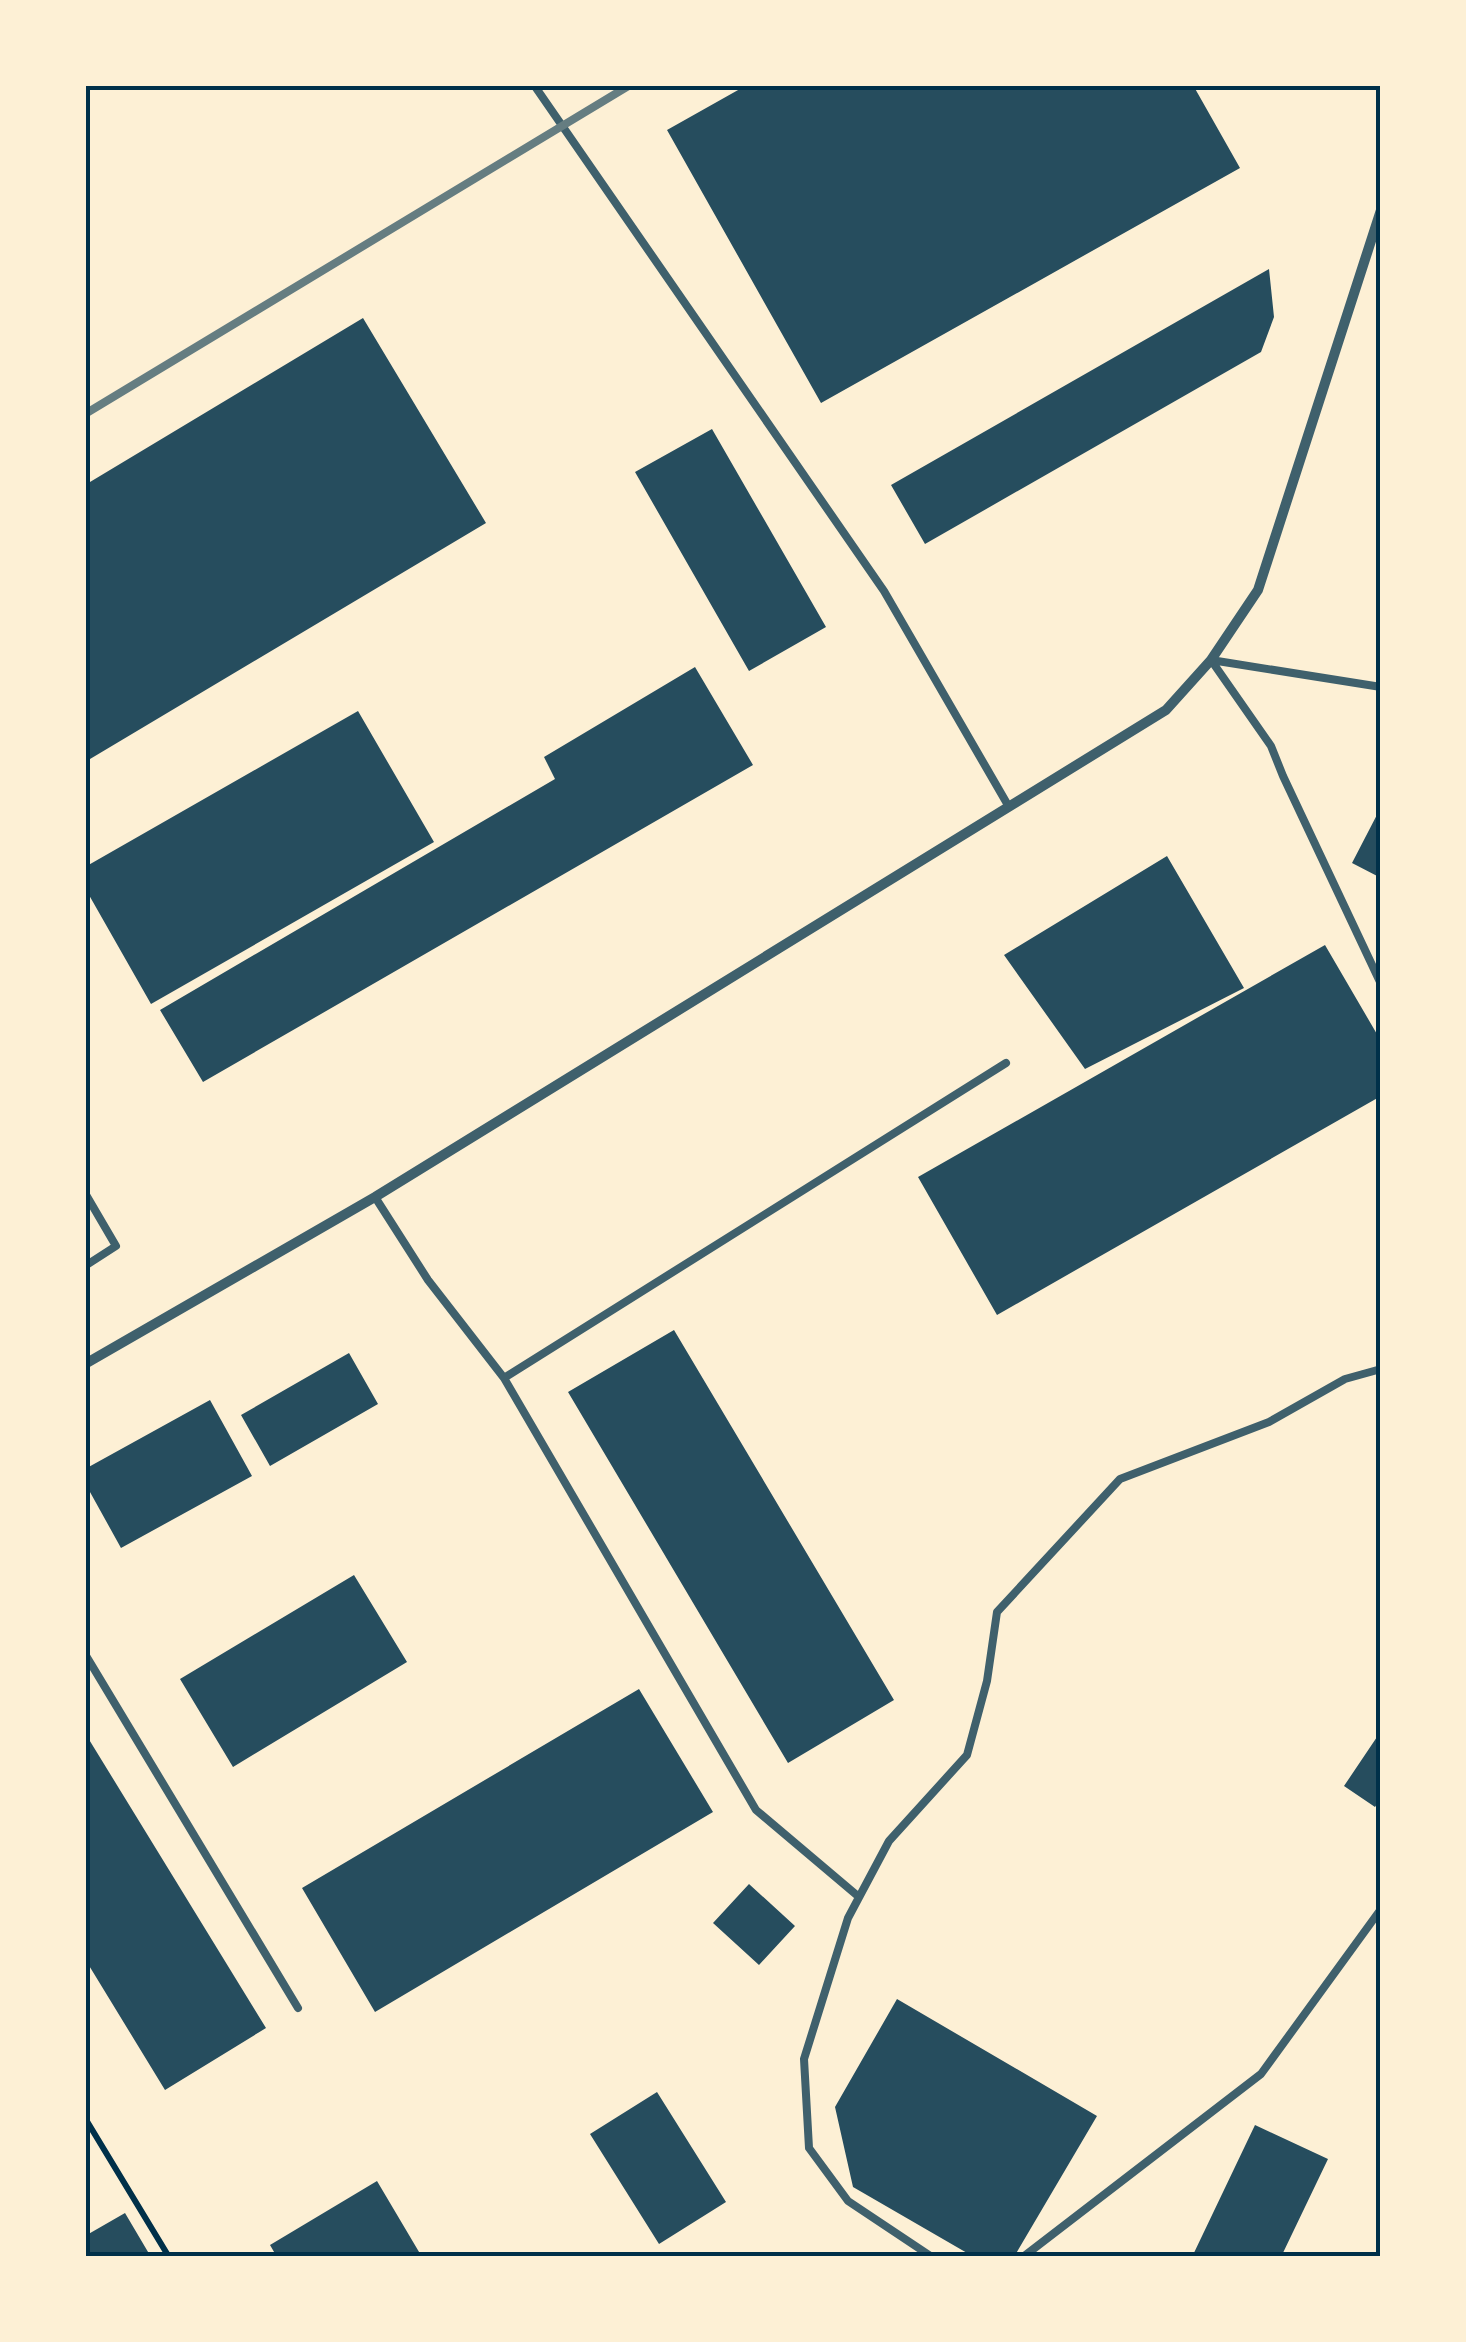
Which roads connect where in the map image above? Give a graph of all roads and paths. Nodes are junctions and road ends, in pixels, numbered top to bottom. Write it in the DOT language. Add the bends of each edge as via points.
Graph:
graph roads {
  1 [pos="534,85"];
  2 [pos="1381,210"];
  3 [pos="1212,660"];
  4 [pos="1381,688"];
  5 [pos="1008,806"];
  6 [pos="1381,984"];
  7 [pos="1006,1062"];
  8 [pos="85,1193"];
  9 [pos="375,1196"];
  10 [pos="85,1266"];
  11 [pos="85,1364"];
  12 [pos="1381,1370"];
  13 [pos="504,1378"];
  14 [pos="85,1654"];
  15 [pos="859,1897"];
  16 [pos="1381,1909"];
  17 [pos="298,2008"];
  18 [pos="85,2118"];
  19 [pos="168,2257"];
  20 [pos="932,2257"];
  21 [pos="1023,2257"];
  1 -- 5 [label="lane" via="884,590"];
  2 -- 3 [label="street" via="1258,590"];
  3 -- 4 [label="lane"];
  3 -- 5 [label="street" via="1166,710"];
  3 -- 6 [label="lane" via="1271,746"];
  5 -- 9 [label="street"];
  7 -- 13 [label="lane"];
  8 -- 10 [label="lane" via="116,1246"];
  9 -- 11 [label="street"];
  9 -- 13 [label="lane" via="428,1280"];
  12 -- 15 [label="lane" via="1345,1379 1269,1422 1120,1479 997,1612 968,1754 889,1841"];
  13 -- 15 [label="lane" via="756,1810"];
  14 -- 17 [label="lane"];
  15 -- 20 [label="lane" via="804,2059 809,2148 848,2202"];
  16 -- 21 [label="lane" via="1260,2074"];
  18 -- 19 [label="path"];
}
